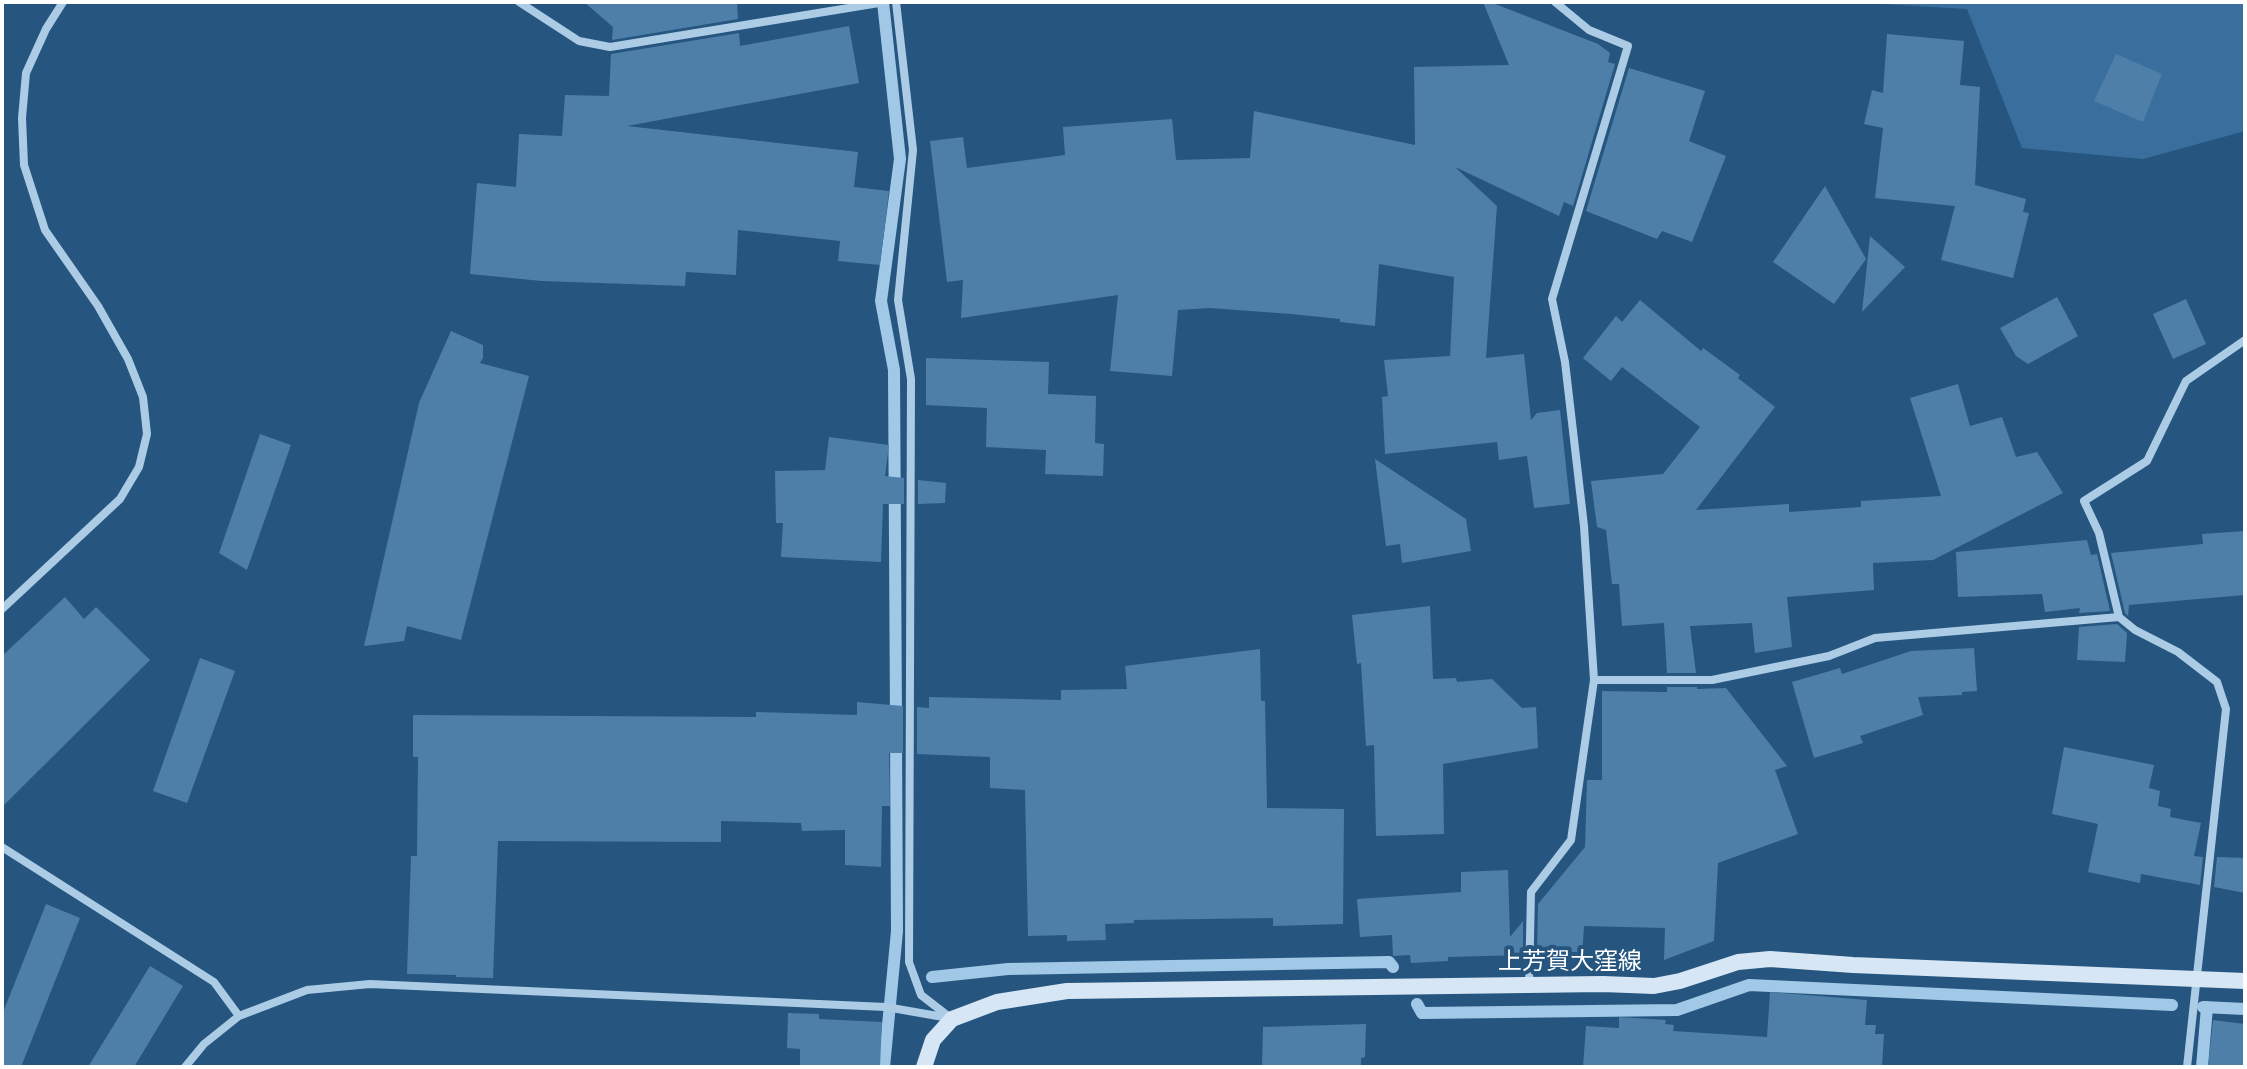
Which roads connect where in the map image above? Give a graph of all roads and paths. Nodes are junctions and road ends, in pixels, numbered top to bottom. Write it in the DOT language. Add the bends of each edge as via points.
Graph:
graph roads {
  1 [pos="63,2"];
  2 [pos="519,2"];
  3 [pos="885,2"];
  4 [pos="896,2"];
  5 [pos="1555,2"];
  6 [pos="875,4"];
  7 [pos="2245,340"];
  8 [pos="2,609"];
  9 [pos="2119,617"];
  10 [pos="1594,680"];
  11 [pos="2,847"];
  12 [pos="2197,979"];
  13 [pos="2245,981"];
  14 [pos="1529,985"];
  15 [pos="239,1016"];
  16 [pos="952,1019"];
  17 [pos="185,1067"];
  18 [pos="924,1067"];
  19 [pos="2187,1067"];
  1 -- 8 [label="street" via="26,73 24,165 45,230 128,359 143,397 147,434 139,467 120,499"];
  2 -- 6 [label="street" via="579,41 610,47"];
  3 -- 6 [label="street"];
  4 -- 16 [label="street" via="913,150 898,300 911,379 909,962 921,995"];
  5 -- 10 [label="street" via="1589,30 1628,46 1552,299 1583,511"];
  7 -- 9 [label="street" via="2186,381 2147,461 2084,501 2099,533"];
  9 -- 10 [label="street" via="1875,638 1829,656 1712,680"];
  9 -- 12 [label="street" via="2217,682 2226,709"];
  10 -- 14 [label="street" via="1571,840 1531,892"];
  11 -- 15 [label="street" via="214,982"];
  12 -- 13 [label="main road, 上芳賀大窪線"];
  12 -- 14 [label="main road, 上芳賀大窪線" via="1770,959 1738,962 1654,986"];
  12 -- 19 [label="street"];
  14 -- 16 [label="main road, 上芳賀大窪線" via="1067,991 997,1002"];
  15 -- 16 [label="street" via="307,990 370,984 886,1007"];
  15 -- 17 [label="street"];
  16 -- 18 [label="main road" via="933,1040"];
}
